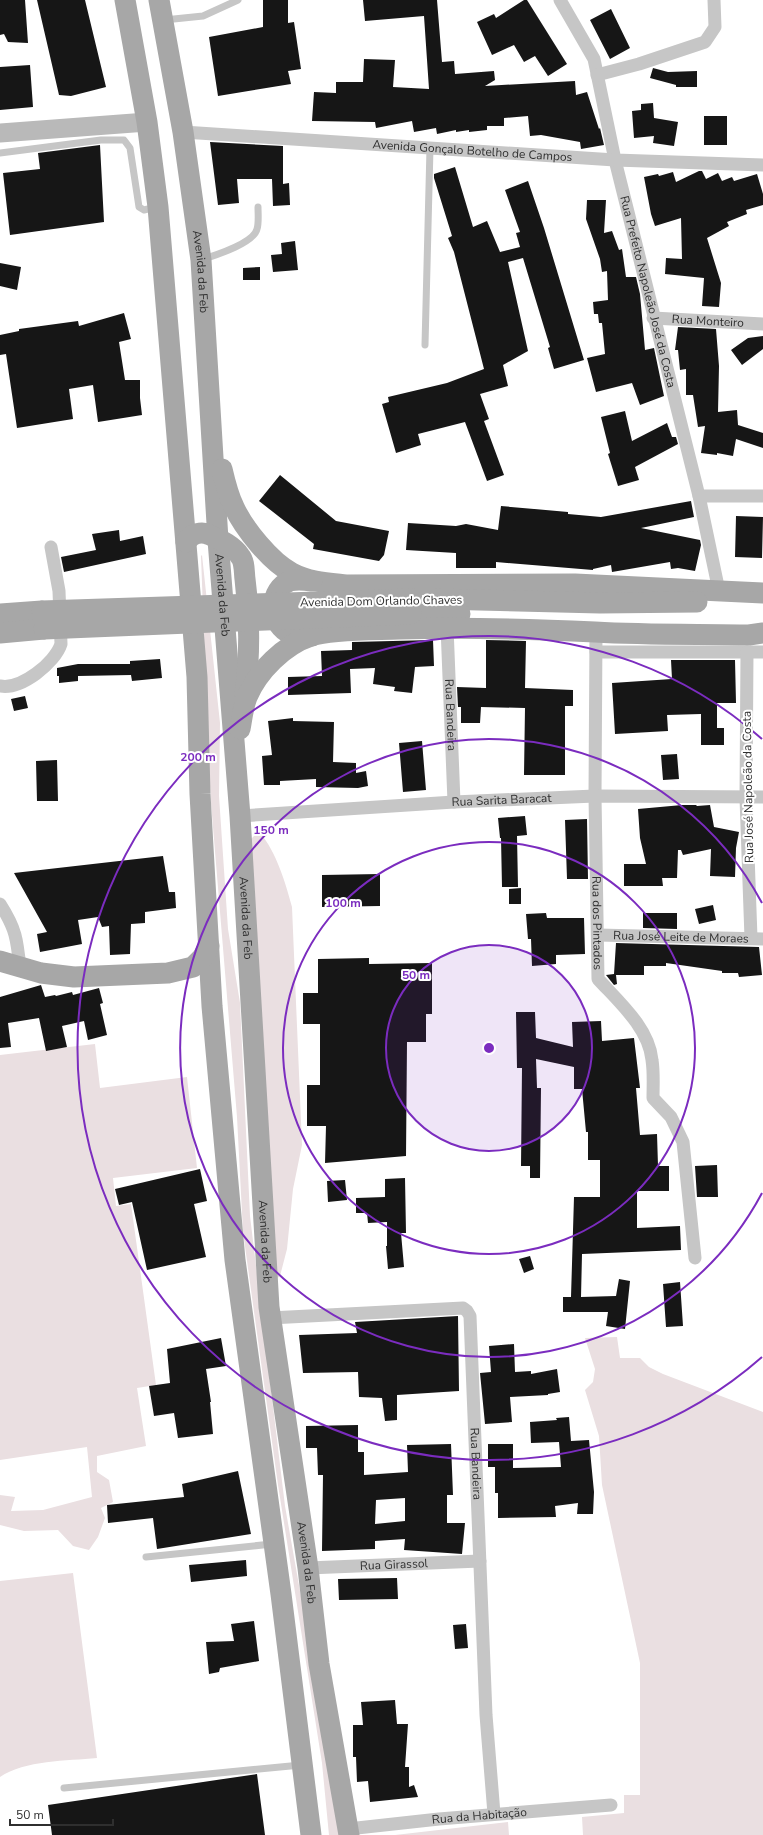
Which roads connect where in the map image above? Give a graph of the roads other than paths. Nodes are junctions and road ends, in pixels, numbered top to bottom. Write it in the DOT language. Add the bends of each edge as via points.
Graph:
graph roads {
  1 [pos="125,0"];
  2 [pos="159,0"];
  3 [pos="238,0"];
  4 [pos="560,0"];
  5 [pos="714,0"];
  6 [pos="163,20"];
  7 [pos="597,74"];
  8 [pos="147,122"];
  9 [pos="183,132"];
  10 [pos="0,133"];
  11 [pos="430,148"];
  12 [pos="0,153"];
  13 [pos="614,160"];
  14 [pos="763,165"];
  15 [pos="158,207"];
  16 [pos="258,207"];
  17 [pos="201,260"];
  18 [pos="653,318"];
  19 [pos="763,324"];
  20 [pos="425,345"];
  21 [pos="210,420"];
  22 [pos="699,496"];
  23 [pos="763,496"];
  24 [pos="218,540"];
  25 [pos="186,542"];
  26 [pos="51,547"];
  27 [pos="320,582"];
  28 [pos="720,591"];
  29 [pos="763,594"];
  30 [pos="763,602"];
  31 [pos="411,606"];
  32 [pos="0,614"];
  33 [pos="43,620"];
  34 [pos="763,624"];
  35 [pos="447,627"];
  36 [pos="0,633"];
  37 [pos="763,633"];
  38 [pos="312,636"];
  39 [pos="596,642"];
  40 [pos="747,652"];
  41 [pos="763,652"];
  42 [pos="0,686"];
  43 [pos="242,716"];
  44 [pos="236,754"];
  45 [pos="595,796"];
  46 [pos="763,797"];
  47 [pos="746,798"];
  48 [pos="454,802"];
  49 [pos="240,816"];
  50 [pos="0,904"];
  51 [pos="598,936"];
  52 [pos="757,938"];
  53 [pos="209,946"];
  54 [pos="0,961"];
  55 [pos="20,968"];
  56 [pos="168,974"];
  57 [pos="212,1006"];
  58 [pos="695,1258"];
  59 [pos="270,1318"];
  60 [pos="274,1544"];
  61 [pos="146,1557"];
  62 [pos="480,1561"];
  63 [pos="308,1568"];
  64 [pos="302,1765"];
  65 [pos="64,1788"];
  66 [pos="611,1804"];
  67 [pos="494,1814"];
  68 [pos="349,1832"];
  69 [pos="311,1835"];
  1 -- 8 [label="main road"];
  2 -- 6 [label="main road, Avenida da Feb"];
  3 -- 6 [label="lane" via="203,16"];
  4 -- 7 [label="street, Rua Prefeito Napoleão José da Costa" via="594,59"];
  5 -- 7 [label="street" via="715,27 705,42 646,62"];
  6 -- 9 [label="main road, Avenida da Feb"];
  7 -- 13 [label="street, Rua Prefeito Napoleão José da Costa"];
  8 -- 10 [label="street"];
  8 -- 15 [label="main road"];
  9 -- 11 [label="street, Avenida Gonçalo Botelho de Campos"];
  9 -- 17 [label="main road, Avenida da Feb"];
  11 -- 13 [label="street, Avenida Gonçalo Botelho de Campos"];
  11 -- 20 [label="lane"];
  12 -- 15 [label="lane" via="101,140 124,140 130,148 139,207 144,210"];
  13 -- 14 [label="street, Avenida Gonçalo Botelho de Campos"];
  13 -- 18 [label="street, Rua Prefeito Napoleão José da Costa"];
  15 -- 25 [label="main road"];
  16 -- 17 [label="lane" via="257,230 252,238"];
  17 -- 21 [label="main road, Avenida da Feb"];
  18 -- 19 [label="street, Rua Monteiro"];
  18 -- 22 [label="street, Rua Prefeito Napoleão José da Costa"];
  21 -- 24 [label="main road, Avenida da Feb"];
  21 -- 27 [label="main road" via="227,491 242,522 278,563 292,573"];
  22 -- 23 [label="street"];
  22 -- 28 [label="street, Rua Prefeito Napoleão José da Costa"];
  24 -- 25 [label="main road" via="202,533 191,536"];
  24 -- 43 [label="main road" via="236,550 242,559 244,570 250,639"];
  24 -- 44 [label="main road, Avenida da Feb"];
  25 -- 53 [label="main road" via="197,676 200,794"];
  26 -- 42 [label="street" via="59,591 59,650 46,665 21,683"];
  27 -- 28 [label="main road" via="346,585 575,584"];
  27 -- 38 [label="main road" via="289,581 280,588 274,602 278,623 287,632"];
  28 -- 29 [label="main road"];
  30 -- 31 [label="main road, Avenida Dom Orlando Chaves"];
  31 -- 33 [label="main road, bridge"];
  31 -- 34 [label="main road, Avenida Dom Orlando Chaves" via="444,613"];
  32 -- 33 [label="main road"];
  33 -- 36 [label="main road"];
  35 -- 38 [label="main road" via="331,632"];
  35 -- 39 [label="main road" via="555,630"];
  35 -- 48 [label="street, Rua Bandeira"];
  37 -- 39 [label="main road"];
  38 -- 43 [label="main road" via="290,647 268,666 247,698"];
  39 -- 40 [label="street"];
  39 -- 45 [label="street, Rua dos Pintados"];
  40 -- 41 [label="street"];
  40 -- 47 [label="street, Rua José Napoleão da Costa"];
  43 -- 44 [label="main road"];
  44 -- 49 [label="main road, Avenida da Feb"];
  45 -- 47 [label="street, Rua Sarita Baracat"];
  45 -- 48 [label="street, Rua Sarita Baracat"];
  45 -- 51 [label="street, Rua dos Pintados"];
  46 -- 47 [label="street, Rua Sarita Baracat"];
  47 -- 52 [label="street, Rua José Napoleão da Costa"];
  48 -- 49 [label="street, Rua Sarita Baracat"];
  49 -- 59 [label="main road, Avenida da Feb"];
  50 -- 55 [label="street" via="16,936"];
  51 -- 52 [label="street, Rua José Leite de Moraes"];
  51 -- 58 [label="street, Rua dos Pintados" via="598,979 644,1034 652,1059 654,1098 671,1117 683,1142"];
  53 -- 56 [label="main road" via="193,967"];
  53 -- 57 [label="main road"];
  54 -- 55 [label="main road"];
  55 -- 56 [label="main road" via="74,977"];
  56 -- 57 [label="main road" via="199,986"];
  57 -- 60 [label="main road" via="234,1260"];
  59 -- 62 [label="street, Rua Bandeira" via="463,1308 467,1311 470,1316"];
  59 -- 63 [label="main road, Avenida da Feb"];
  60 -- 61 [label="lane"];
  60 -- 64 [label="main road"];
  62 -- 63 [label="street, Rua Girassol"];
  62 -- 67 [label="street, Rua Bandeira" via="486,1715"];
  63 -- 68 [label="main road, Avenida da Feb" via="319,1664"];
  64 -- 65 [label="lane"];
  64 -- 69 [label="main road"];
  66 -- 67 [label="street, Rua da Habitação"];
  67 -- 68 [label="street, Rua da Habitação"];
}
